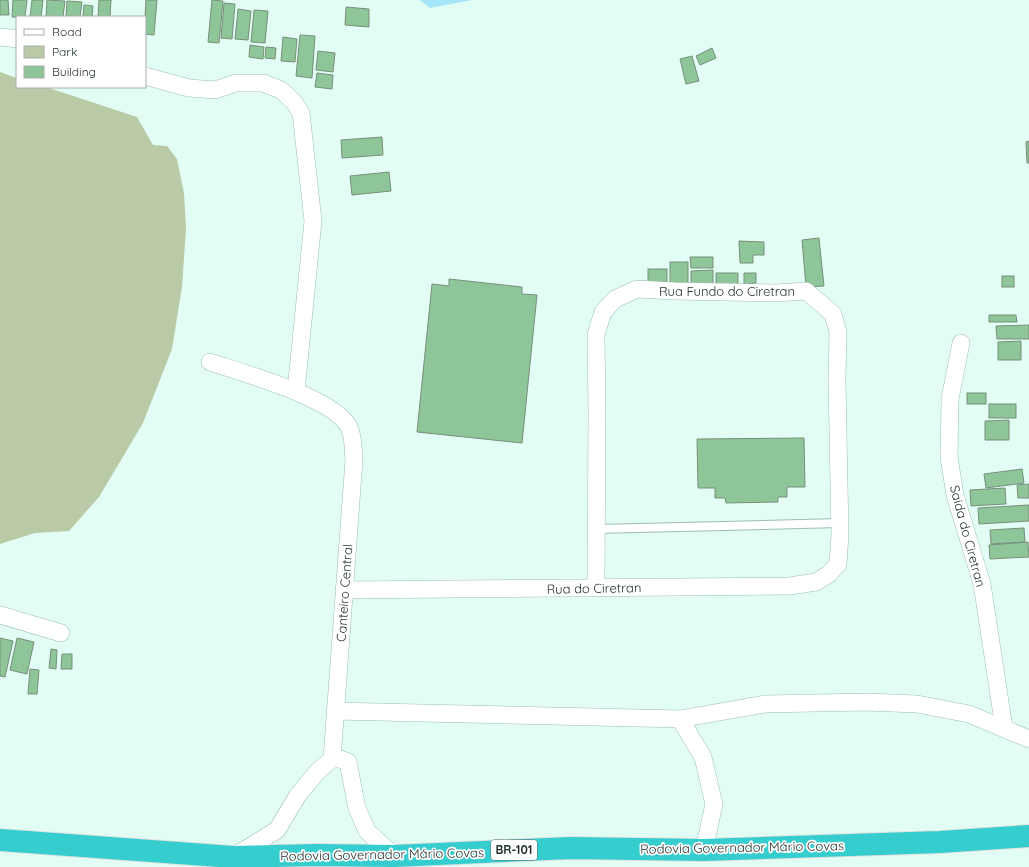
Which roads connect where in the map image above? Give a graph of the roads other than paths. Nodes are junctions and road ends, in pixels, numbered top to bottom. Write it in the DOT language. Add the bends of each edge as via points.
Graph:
graph roads {
  1 [pos="0,37"];
  2 [pos="16,39"];
  3 [pos="146,76"];
  4 [pos="961,343"];
  5 [pos="210,362"];
  6 [pos="296,391"];
  7 [pos="840,523"];
  8 [pos="597,529"];
  9 [pos="596,588"];
  10 [pos="344,590"];
  11 [pos="0,615"];
  12 [pos="62,633"];
  13 [pos="335,711"];
  14 [pos="680,719"];
  15 [pos="1004,728"];
  16 [pos="1029,739"];
  17 [pos="332,759"];
  18 [pos="1029,836"];
  19 [pos="0,840"];
  20 [pos="704,850"];
  21 [pos="394,856"];
  22 [pos="233,857"];
  1 -- 2 [label="street"];
  3 -- 6 [label="street" via="189,88 215,90 236,83 263,83 281,90 294,102 300,113 314,221"];
  4 -- 15 [label="street, Saida do Ciretran" via="950,399 948,458 955,495 982,584"];
  5 -- 6 [label="street"];
  6 -- 10 [label="street, Canteiro Central" via="337,414 349,426 352,438 354,460"];
  7 -- 8 [label="lane"];
  7 -- 8 [label="street, Rua Fundo do Ciretran" via="838,332 833,314 806,291 674,292 636,289 615,299 604,312 596,334"];
  7 -- 9 [label="street, Rua do Ciretran" via="838,564 829,574 816,582 790,586"];
  8 -- 9 [label="street"];
  9 -- 10 [label="street, Rua do Ciretran"];
  10 -- 13 [label="street, Canteiro Central"];
  11 -- 12 [label="street"];
  13 -- 14 [label="street"];
  13 -- 17 [label="street, Canteiro Central"];
  14 -- 15 [label="street" via="765,704 866,702 917,704 969,714"];
  14 -- 20 [label="street" via="703,757 714,804"];
  15 -- 16 [label="street"];
  17 -- 21 [label="street" via="348,762 357,808 367,831"];
  17 -- 22 [label="street" via="298,795 278,830"];
  18 -- 20 [label="highway, Rodovia Governador Mário Covas / BR-101" via="940,842"];
  19 -- 22 [label="highway, Rodovia Governador Mário Covas / BR-101"];
  20 -- 21 [label="highway, Rodovia Governador Mário Covas / BR-101" via="570,848"];
  21 -- 22 [label="highway, Rodovia Governador Mário Covas / BR-101"];
}
